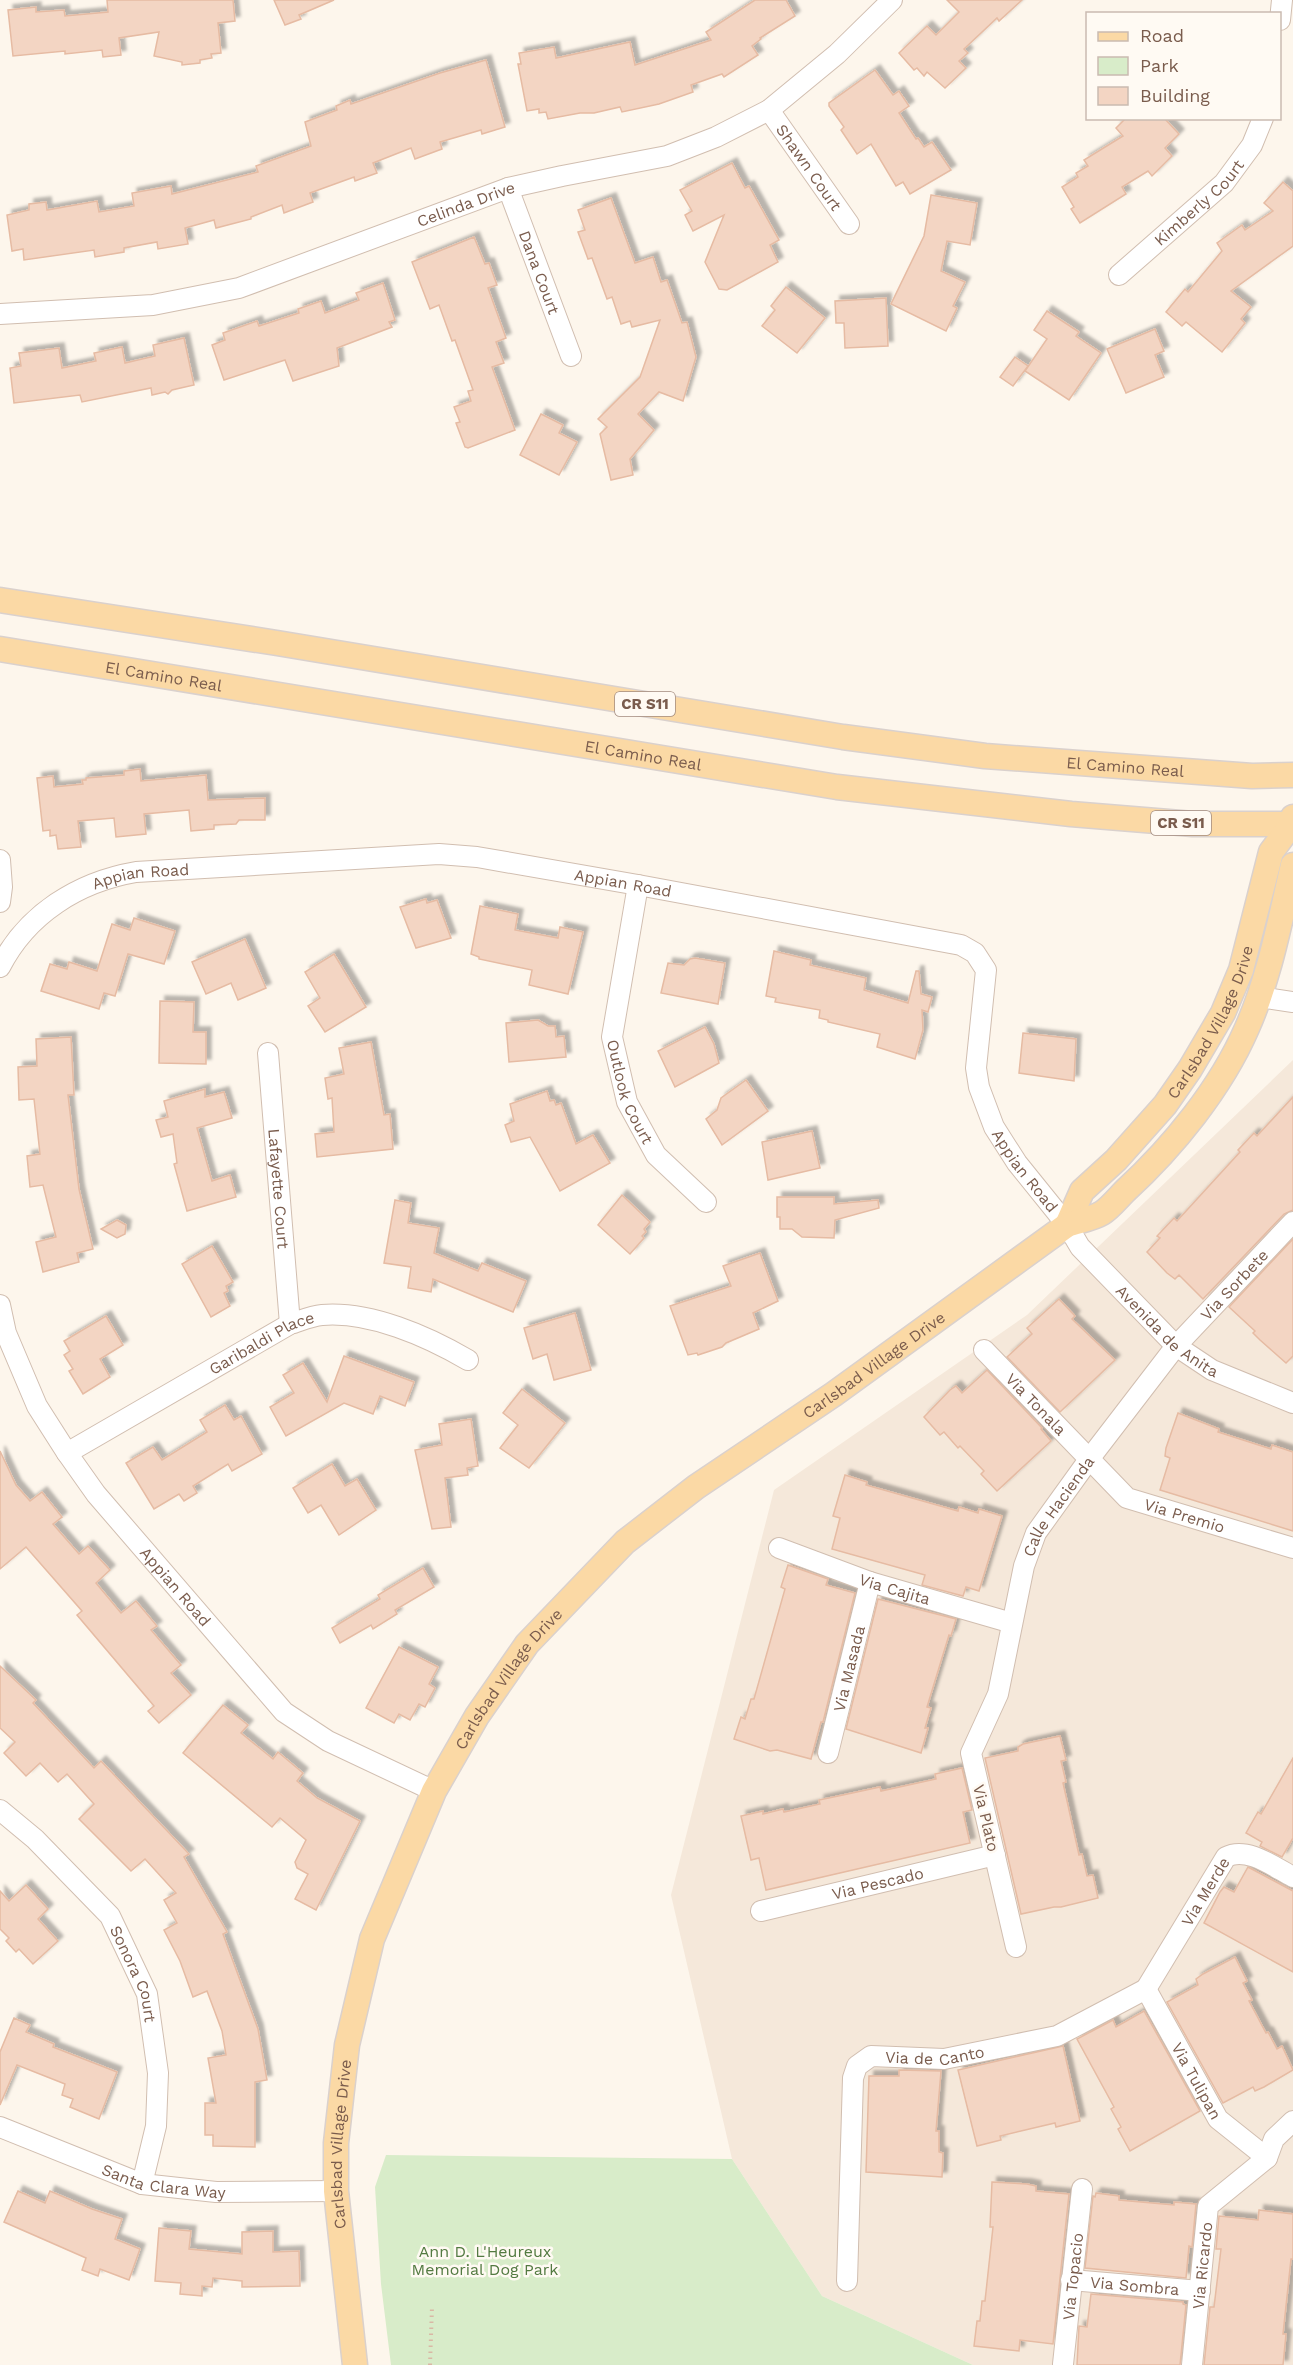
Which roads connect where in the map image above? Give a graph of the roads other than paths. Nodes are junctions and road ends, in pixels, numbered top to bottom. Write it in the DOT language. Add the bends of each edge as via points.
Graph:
graph roads {
  1 [pos="892,0"];
  2 [pos="769,110"];
  3 [pos="1262,120"];
  4 [pos="508,188"];
  5 [pos="849,224"];
  6 [pos="1119,275"];
  7 [pos="0,314"];
  8 [pos="572,356"];
  9 [pos="0,600"];
  10 [pos="0,649"];
  11 [pos="1293,775"];
  12 [pos="1292,825"];
  13 [pos="0,861"];
  14 [pos="1293,865"];
  15 [pos="638,885"];
  16 [pos="0,902"];
  17 [pos="0,967"];
  18 [pos="1259,997"];
  19 [pos="1293,1002"];
  20 [pos="268,1053"];
  21 [pos="706,1202"];
  22 [pos="1293,1222"];
  23 [pos="1067,1225"];
  24 [pos="0,1305"];
  25 [pos="290,1324"];
  26 [pos="1176,1346"];
  27 [pos="984,1350"];
  28 [pos="468,1360"];
  29 [pos="1293,1403"];
  30 [pos="67,1453"];
  31 [pos="1090,1458"];
  32 [pos="779,1548"];
  33 [pos="1293,1548"];
  34 [pos="870,1582"];
  35 [pos="1012,1623"];
  36 [pos="998,1694"];
  37 [pos="828,1753"];
  38 [pos="434,1791"];
  39 [pos="0,1810"];
  40 [pos="994,1855"];
  41 [pos="1293,1877"];
  42 [pos="761,1911"];
  43 [pos="1016,1947"];
  44 [pos="1146,1989"];
  45 [pos="1293,2121"];
  46 [pos="0,2127"];
  47 [pos="1267,2158"];
  48 [pos="142,2184"];
  49 [pos="1082,2189"];
  50 [pos="336,2191"];
  51 [pos="1071,2280"];
  52 [pos="847,2281"];
  53 [pos="1200,2292"];
  54 [pos="1063,2364"];
  55 [pos="355,2365"];
  56 [pos="1192,2365"];
  1 -- 2 [label="street, Celinda Drive" via="837,54"];
  2 -- 4 [label="street, Celinda Drive" via="667,156"];
  2 -- 5 [label="street, Shawn Court"];
  3 -- 6 [label="street, Kimberly Court" via="1252,146 1224,183"];
  4 -- 7 [label="street, Celinda Drive" via="239,288 153,305"];
  4 -- 8 [label="street, Dana Court"];
  9 -- 11 [label="main road, El Camino Real / CR S11" via="914,747 1136,768"];
  10 -- 12 [label="main road, El Camino Real / CR S11" via="837,787 1071,814 1193,824"];
  12 -- 23 [label="main road, Carlsbad Village Drive" via="1271,852 1241,970 1223,1013 1165,1105 1082,1191"];
  13 -- 16 [label="street"];
  14 -- 18 [label="main road, Carlsbad Village Drive"];
  15 -- 17 [label="street, Appian Road" via="439,854 136,873 114,876 54,903 30,924"];
  15 -- 21 [label="street, Outlook Court" via="612,1037 627,1102 656,1155"];
  15 -- 23 [label="street, Appian Road" via="955,944 975,953 986,970 976,1068 979,1087 994,1127 1006,1146"];
  18 -- 19 [label="street"];
  18 -- 23 [label="main road, Carlsbad Village Drive" via="1247,1029 1218,1080 1179,1135 1102,1213"];
  20 -- 25 [label="street, Lafayette Court"];
  22 -- 26 [label="street, Via Sorbete"];
  23 -- 26 [label="street, Avenida de Anita" via="1080,1247"];
  23 -- 38 [label="main road, Carlsbad Village Drive" via="834,1394 696,1487 625,1542 526,1644 477,1716"];
  24 -- 30 [label="street, Appian Road" via="6,1333 37,1406"];
  25 -- 28 [label="street, Garibaldi Place" via="321,1315 370,1318 434,1340"];
  25 -- 30 [label="street, Garibaldi Place"];
  26 -- 29 [label="street, Avenida de Anita" via="1212,1370"];
  26 -- 31 [label="street, Calle Hacienda"];
  27 -- 31 [label="street, Via Tonala"];
  30 -- 38 [label="street, Appian Road" via="96,1494 284,1712 328,1741"];
  31 -- 33 [label="street, Via Premio" via="1127,1498"];
  31 -- 35 [label="street, Calle Hacienda" via="1036,1533 1024,1566"];
  32 -- 34 [label="street, Via Cajita"];
  34 -- 35 [label="street, Via Cajita"];
  34 -- 37 [label="street, Via Masada"];
  35 -- 36 [label="street, Calle Hacienda"];
  36 -- 40 [label="street, Via Plato" via="970,1753"];
  38 -- 50 [label="main road, Carlsbad Village Drive" via="372,1939 347,2045 336,2143"];
  39 -- 48 [label="street, Sonora Court" via="110,1916 147,1994 158,2073 156,2126"];
  40 -- 42 [label="street, Via Pescado"];
  40 -- 43 [label="street, Via Plato"];
  41 -- 44 [label="street, Via Merde" via="1251,1855 1226,1857"];
  44 -- 47 [label="street, Via Tulipan" via="1218,2119"];
  44 -- 52 [label="street, Via de Canto" via="1056,2036 944,2059 871,2056 857,2066 853,2078"];
  45 -- 47 [label="street" via="1274,2139"];
  46 -- 48 [label="street, Santa Clara Way"];
  47 -- 53 [label="street, Via Ricardo" via="1208,2206"];
  48 -- 50 [label="street, Santa Clara Way" via="216,2192"];
  49 -- 51 [label="street, Via Topacio"];
  50 -- 55 [label="main road, Carlsbad Village Drive"];
  51 -- 53 [label="street, Via Sombra"];
  51 -- 54 [label="street, Via Topacio"];
  53 -- 56 [label="street, Via Ricardo"];
}
